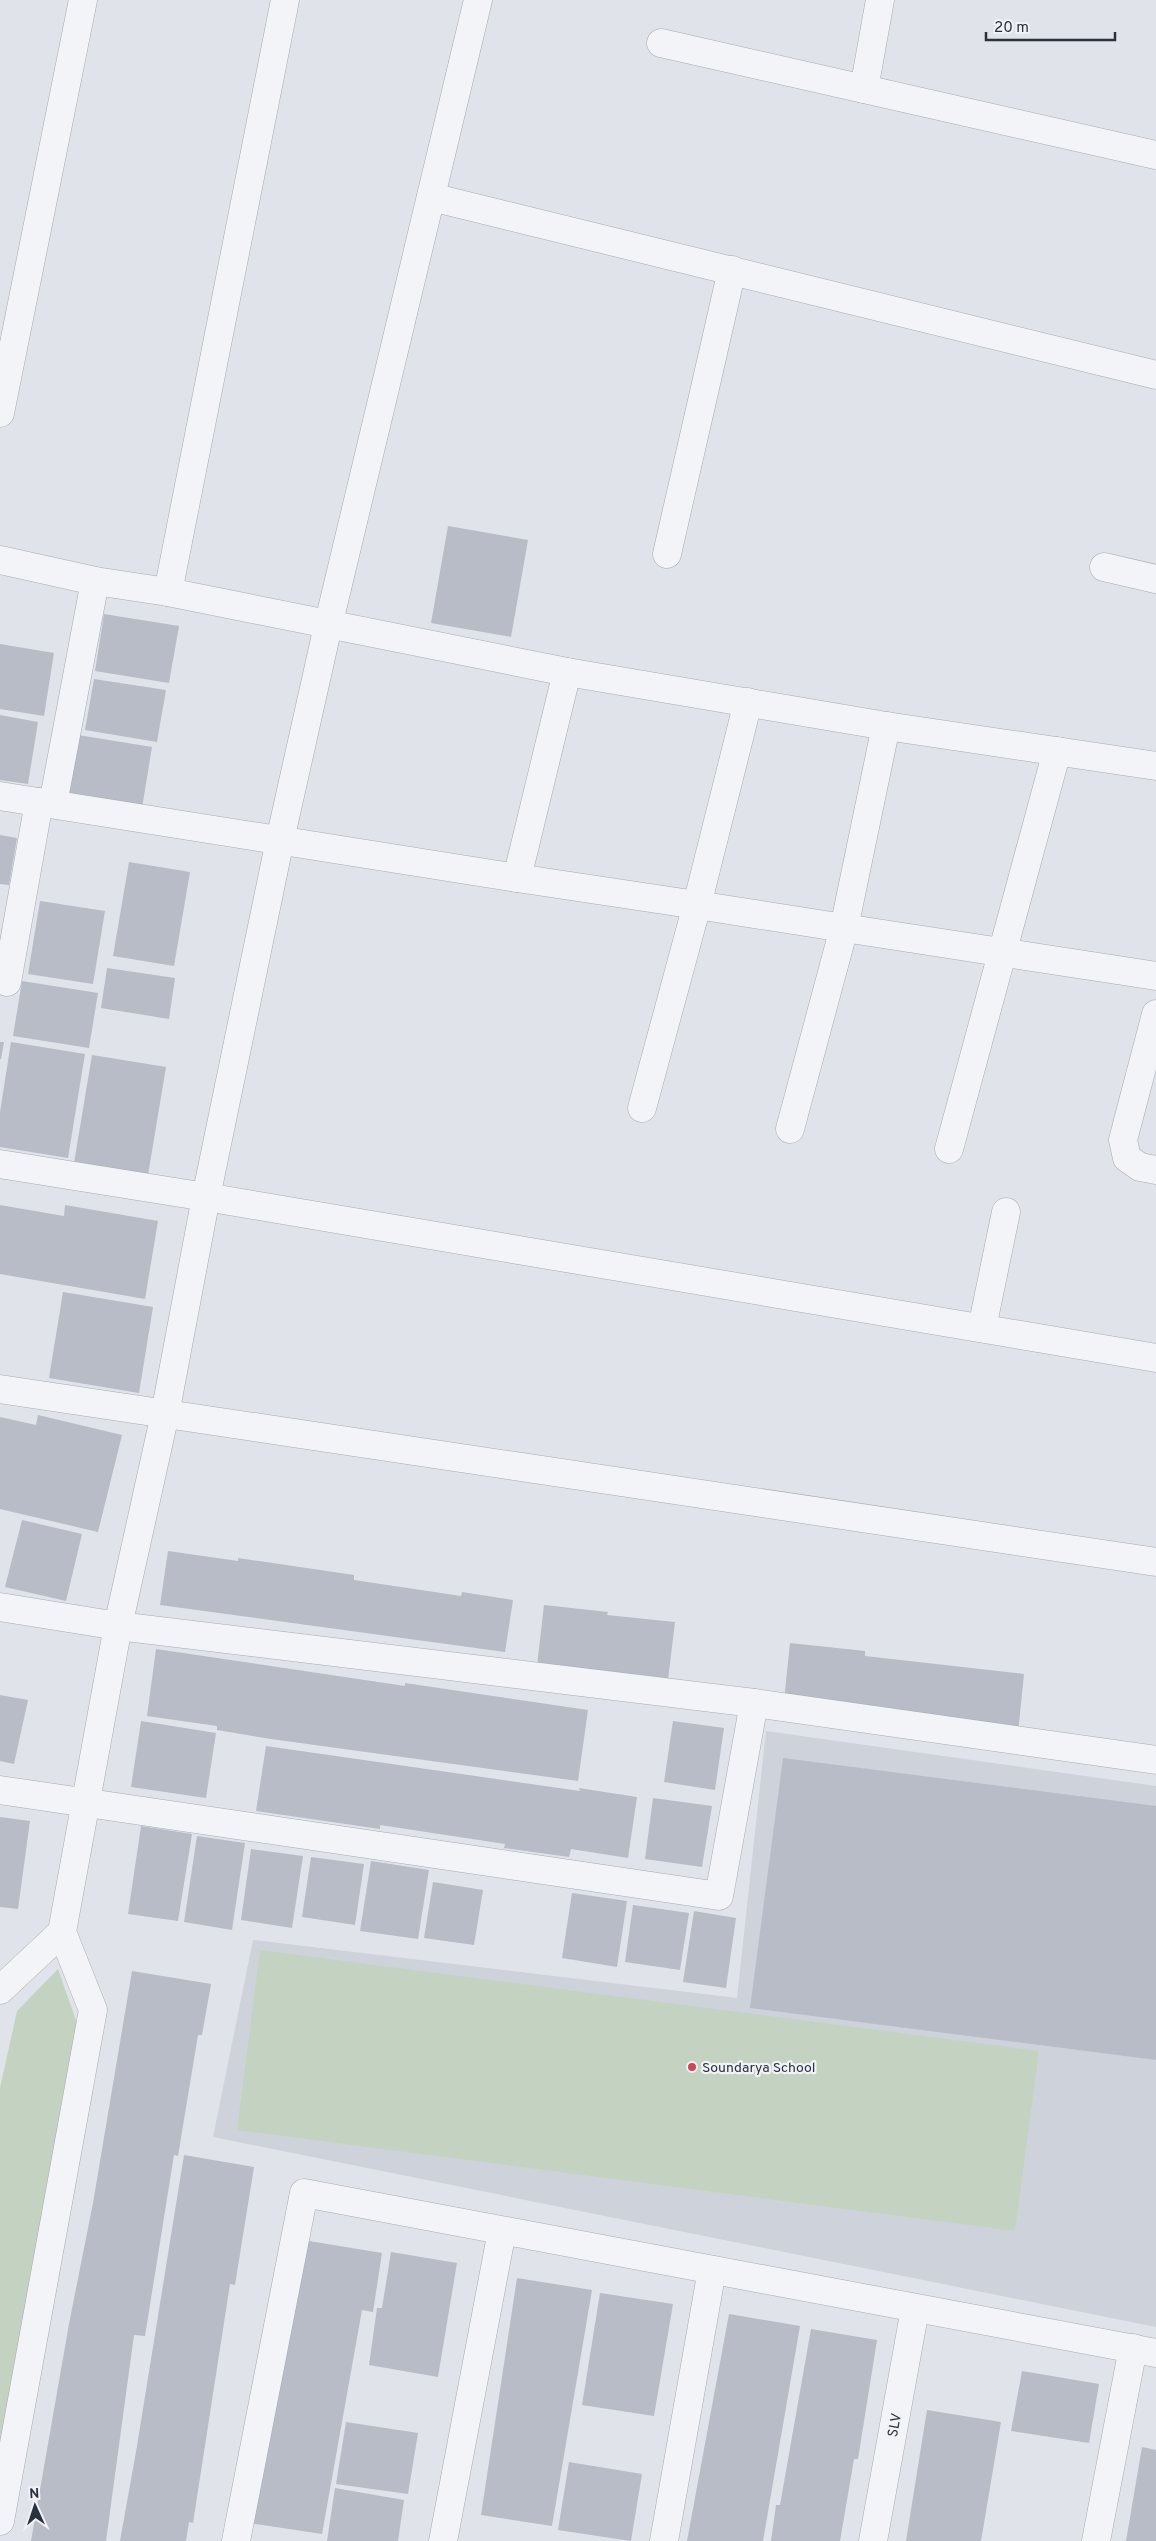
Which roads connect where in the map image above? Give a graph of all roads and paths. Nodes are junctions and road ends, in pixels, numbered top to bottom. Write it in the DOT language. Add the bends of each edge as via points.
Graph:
graph roads {
  1 [pos="83,0"];
  2 [pos="285,0"];
  3 [pos="478,0"];
  4 [pos="880,0"];
  5 [pos="661,43"];
  6 [pos="864,89"];
  7 [pos="1156,155"];
  8 [pos="431,197"];
  9 [pos="732,270"];
  10 [pos="1156,375"];
  11 [pos="0,413"];
  12 [pos="667,554"];
  13 [pos="0,560"];
  14 [pos="1104,567"];
  15 [pos="1156,579"];
  16 [pos="95,581"];
  17 [pos="168,592"];
  18 [pos="328,626"];
  19 [pos="567,672"];
  20 [pos="748,702"];
  21 [pos="886,726"];
  22 [pos="1057,751"];
  23 [pos="1156,766"];
  24 [pos="0,796"];
  25 [pos="46,803"];
  26 [pos="280,840"];
  27 [pos="517,878"];
  28 [pos="697,905"];
  29 [pos="844,928"];
  30 [pos="1002,952"];
  31 [pos="1156,976"];
  32 [pos="7,982"];
  33 [pos="1156,1014"];
  34 [pos="642,1108"];
  35 [pos="790,1129"];
  36 [pos="948,1149"];
  37 [pos="0,1164"];
  38 [pos="1156,1170"];
  39 [pos="206,1197"];
  40 [pos="1006,1212"];
  41 [pos="982,1328"];
  42 [pos="1156,1358"];
  43 [pos="0,1389"];
  44 [pos="165,1414"];
  45 [pos="1156,1562"];
  46 [pos="0,1607"];
  47 [pos="118,1626"];
  48 [pos="754,1703"];
  49 [pos="1156,1760"];
  50 [pos="0,1790"];
  51 [pos="85,1801"];
  52 [pos="62,1932"];
  53 [pos="0,1990"];
  54 [pos="502,2231"];
  55 [pos="712,2270"];
  56 [pos="915,2309"];
  57 [pos="1144,2350"];
  58 [pos="0,2521"];
  59 [pos="236,2541"];
  60 [pos="443,2541"];
  61 [pos="664,2541"];
  62 [pos="873,2541"];
  63 [pos="1096,2541"];
  1 -- 11 [label="street"];
  2 -- 17 [label="street"];
  3 -- 8 [label="street"];
  4 -- 6 [label="street"];
  5 -- 6 [label="street"];
  6 -- 7 [label="street"];
  8 -- 9 [label="street"];
  8 -- 18 [label="street"];
  9 -- 10 [label="street"];
  9 -- 12 [label="street"];
  13 -- 16 [label="street"];
  14 -- 15 [label="street"];
  16 -- 17 [label="street"];
  16 -- 25 [label="street"];
  17 -- 18 [label="street"];
  18 -- 19 [label="street"];
  18 -- 26 [label="street"];
  19 -- 20 [label="street"];
  19 -- 27 [label="street"];
  20 -- 21 [label="street"];
  20 -- 28 [label="street"];
  21 -- 22 [label="street"];
  21 -- 29 [label="street"];
  22 -- 23 [label="street"];
  22 -- 30 [label="street"];
  24 -- 25 [label="street"];
  25 -- 26 [label="street"];
  25 -- 32 [label="street"];
  26 -- 27 [label="street"];
  26 -- 39 [label="street"];
  27 -- 28 [label="street"];
  28 -- 29 [label="street"];
  28 -- 34 [label="street"];
  29 -- 30 [label="street"];
  29 -- 35 [label="street"];
  30 -- 31 [label="street"];
  30 -- 36 [label="street"];
  33 -- 38 [label="street" via="1123,1140 1127,1158 1140,1167"];
  37 -- 39 [label="street"];
  39 -- 41 [label="street"];
  39 -- 44 [label="street"];
  40 -- 41 [label="street"];
  41 -- 42 [label="street"];
  43 -- 44 [label="street"];
  44 -- 45 [label="street"];
  44 -- 47 [label="street"];
  46 -- 47 [label="street"];
  47 -- 48 [label="street"];
  47 -- 51 [label="street"];
  48 -- 49 [label="street"];
  48 -- 51 [label="street" via="719,1896"];
  50 -- 51 [label="street"];
  51 -- 52 [label="street"];
  52 -- 53 [label="street"];
  52 -- 58 [label="street" via="93,2010"];
  54 -- 55 [label="street"];
  54 -- 59 [label="street" via="304,2193"];
  54 -- 60 [label="street"];
  55 -- 56 [label="street"];
  55 -- 61 [label="street"];
  56 -- 57 [label="street"];
  56 -- 62 [label="street, SLV"];
  57 -- 63 [label="street"];
}
